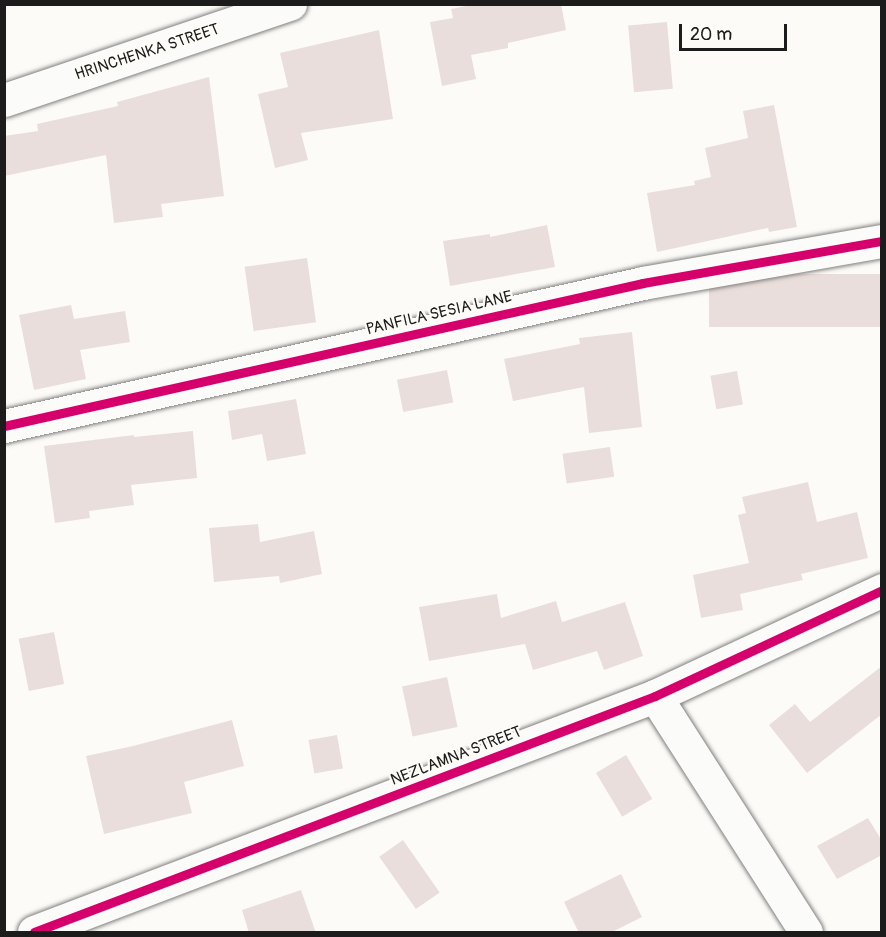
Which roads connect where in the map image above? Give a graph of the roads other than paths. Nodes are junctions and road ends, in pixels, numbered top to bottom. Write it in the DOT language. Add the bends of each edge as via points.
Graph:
graph roads {
  1 [pos="290,4"];
  2 [pos="4,99"];
  3 [pos="882,241"];
  4 [pos="4,426"];
  5 [pos="882,590"];
  6 [pos="655,696"];
  7 [pos="34,933"];
  8 [pos="806,933"];
  1 -- 2 [label="street, HRINCHENKA STREET"];
  3 -- 4 [label="street, PANFILA SESIA LANE" via="643,283"];
  5 -- 6 [label="street, NEZLAMNA STREET"];
  6 -- 7 [label="street, NEZLAMNA STREET"];
  6 -- 8 [label="street"];
}
